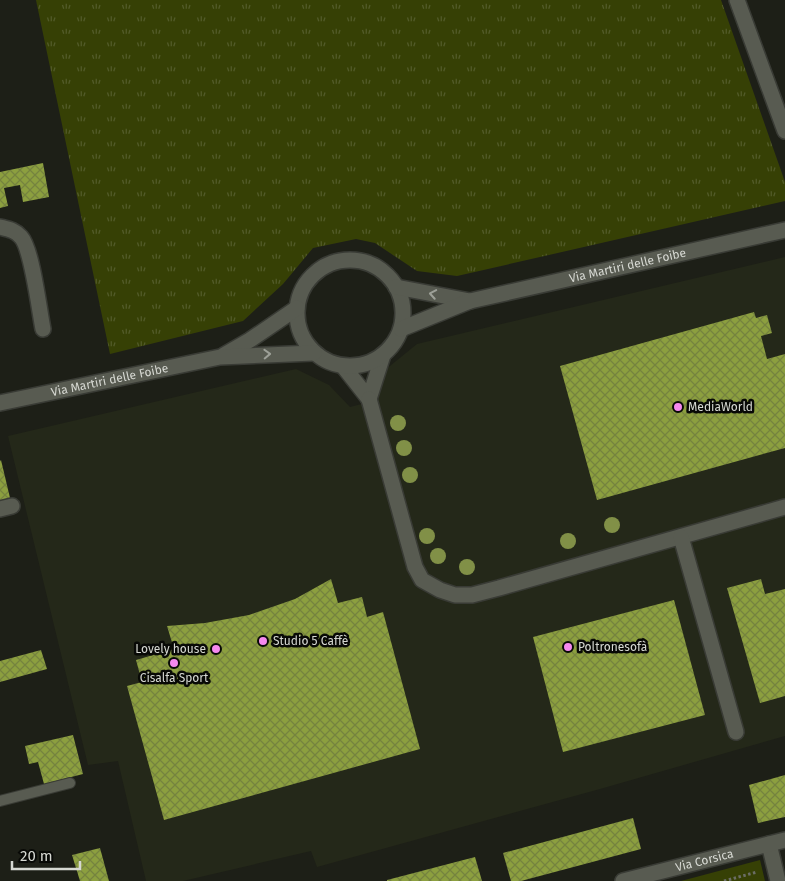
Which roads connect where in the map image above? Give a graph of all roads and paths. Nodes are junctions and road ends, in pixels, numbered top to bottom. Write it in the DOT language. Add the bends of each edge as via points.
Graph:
graph roads {
  1 [pos="736,0"];
  2 [pos="785,131"];
  3 [pos="0,226"];
  4 [pos="785,230"];
  5 [pos="396,287"];
  6 [pos="470,301"];
  7 [pos="296,308"];
  8 [pos="43,328"];
  9 [pos="401,329"];
  10 [pos="314,353"];
  11 [pos="383,355"];
  12 [pos="220,357"];
  13 [pos="343,366"];
  14 [pos="369,399"];
  15 [pos="0,403"];
  16 [pos="785,507"];
  17 [pos="681,537"];
  18 [pos="736,732"];
  19 [pos="70,784"];
  20 [pos="0,801"];
  21 [pos="785,840"];
  22 [pos="769,844"];
  23 [pos="777,874"];
  24 [pos="623,881"];
  25 [pos="724,881"];
  1 -- 2 [label="street"];
  3 -- 8 [label="street" via="14,230 22,238"];
  4 -- 6 [label="street, Via Martiri delle Foibe"];
  6 -- 5 [label="street, Via Martiri delle Foibe, one-way"];
  5 -- 7 [label="street" via="372,264 356,260 339,261 323,267 310,278"];
  5 -- 9 [label="street" via="402,300"];
  6 -- 9 [label="street, Via Martiri delle Foibe"];
  7 -- 10 [label="street" via="298,325"];
  7 -- 12 [label="street, Via Martiri delle Foibe"];
  9 -- 11 [label="street" via="394,344"];
  12 -- 10 [label="street, Via Martiri delle Foibe, one-way"];
  10 -- 13 [label="street" via="327,362"];
  11 -- 13 [label="street" via="371,363"];
  11 -- 14 [label="street"];
  12 -- 15 [label="street, Via Martiri delle Foibe"];
  13 -- 14 [label="street"];
  14 -- 17 [label="street" via="415,567 422,580 440,590 472,595"];
  16 -- 17 [label="street"];
  17 -- 18 [label="street"];
  19 -- 20 [label="lane"];
  21 -- 22 [label="street, Via Corsica"];
  22 -- 23 [label="street"];
  22 -- 24 [label="street, Via Corsica"];
  23 -- 25 [label="path"];
}
